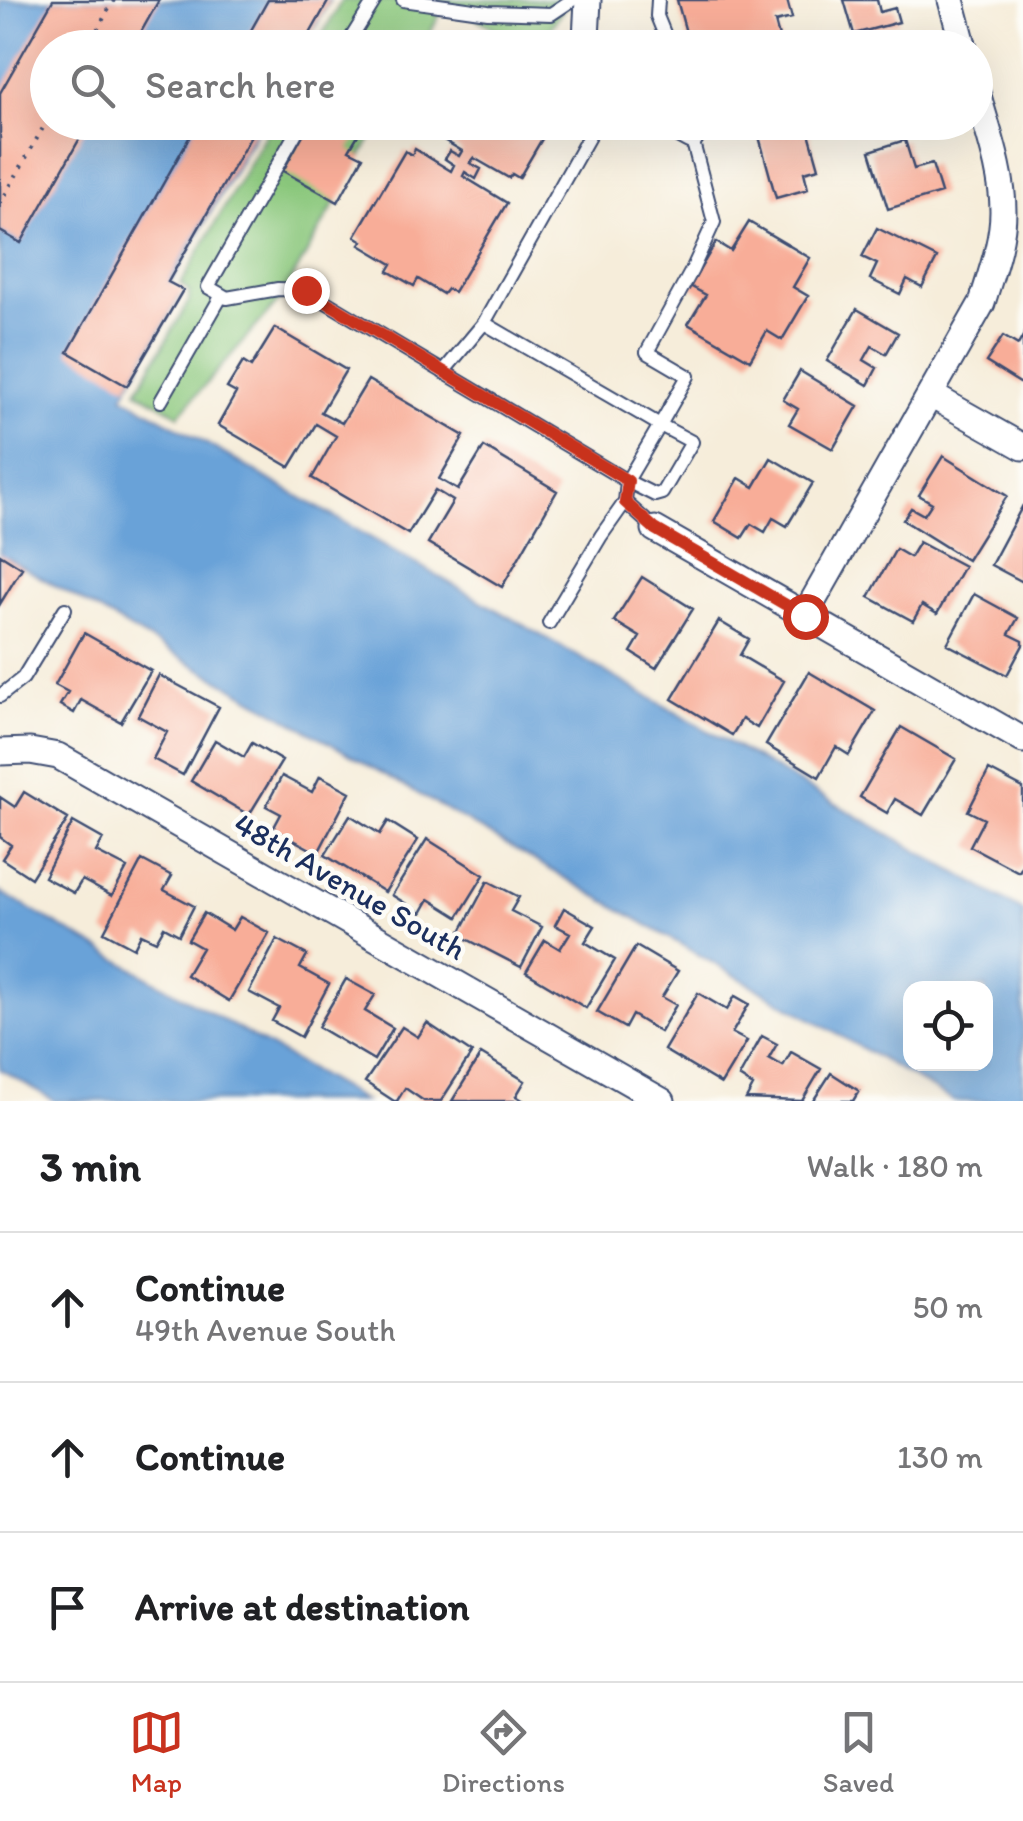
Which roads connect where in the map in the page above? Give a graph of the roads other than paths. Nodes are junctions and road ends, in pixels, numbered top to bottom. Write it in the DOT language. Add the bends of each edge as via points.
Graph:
graph roads {
  1 [pos="375,0"];
  2 [pos="403,0"];
  3 [pos="522,0"];
  4 [pos="572,0"];
  5 [pos="588,0"];
  6 [pos="658,0"];
  7 [pos="952,0"];
  8 [pos="513,13"];
  9 [pos="356,30"];
  10 [pos="586,30"];
  11 [pos="663,30"];
  12 [pos="960,30"];
  13 [pos="292,140"];
  14 [pos="587,140"];
  15 [pos="693,140"];
  16 [pos="990,140"];
  17 [pos="222,295"];
  18 [pos="484,324"];
  19 [pos="443,372"];
  20 [pos="931,395"];
  21 [pos="160,401"];
  22 [pos="660,425"];
  23 [pos="1023,447"];
  24 [pos="628,481"];
  25 [pos="625,502"];
  26 [pos="655,529"];
  27 [pos="65,608"];
  28 [pos="805,616"];
  29 [pos="549,623"];
  30 [pos="0,696"];
  31 [pos="1023,740"];
  32 [pos="0,752"];
  33 [pos="662,1101"];
  1 -- 9 [label="lane"];
  2 -- 8 [label="lane"];
  3 -- 8 [label="lane"];
  4 -- 8 [label="lane" via="551,14"];
  5 -- 10 [label="street"];
  6 -- 11 [label="lane"];
  7 -- 12 [label="street"];
  13 -- 17 [label="lane" via="208,287"];
  14 -- 18 [label="lane"];
  15 -- 22 [label="lane" via="714,222 647,352 688,376"];
  16 -- 20 [label="street" via="1003,210 997,255 982,303"];
  17 -- 19 [label="lane" via="306,290"];
  17 -- 21 [label="lane"];
  18 -- 19 [label="lane"];
  18 -- 22 [label="lane"];
  19 -- 24 [label="lane"];
  20 -- 23 [label="street"];
  20 -- 28 [label="street"];
  22 -- 24 [label="lane"];
  22 -- 24 [label="lane" via="697,445 662,493"];
  24 -- 25 [label="lane"];
  25 -- 26 [label="lane"];
  25 -- 29 [label="lane"];
  26 -- 28 [label="street"];
  27 -- 30 [label="lane" via="23,678"];
  28 -- 31 [label="street"];
  32 -- 33 [label="street, 48th Avenue South" via="58,756"];
}
